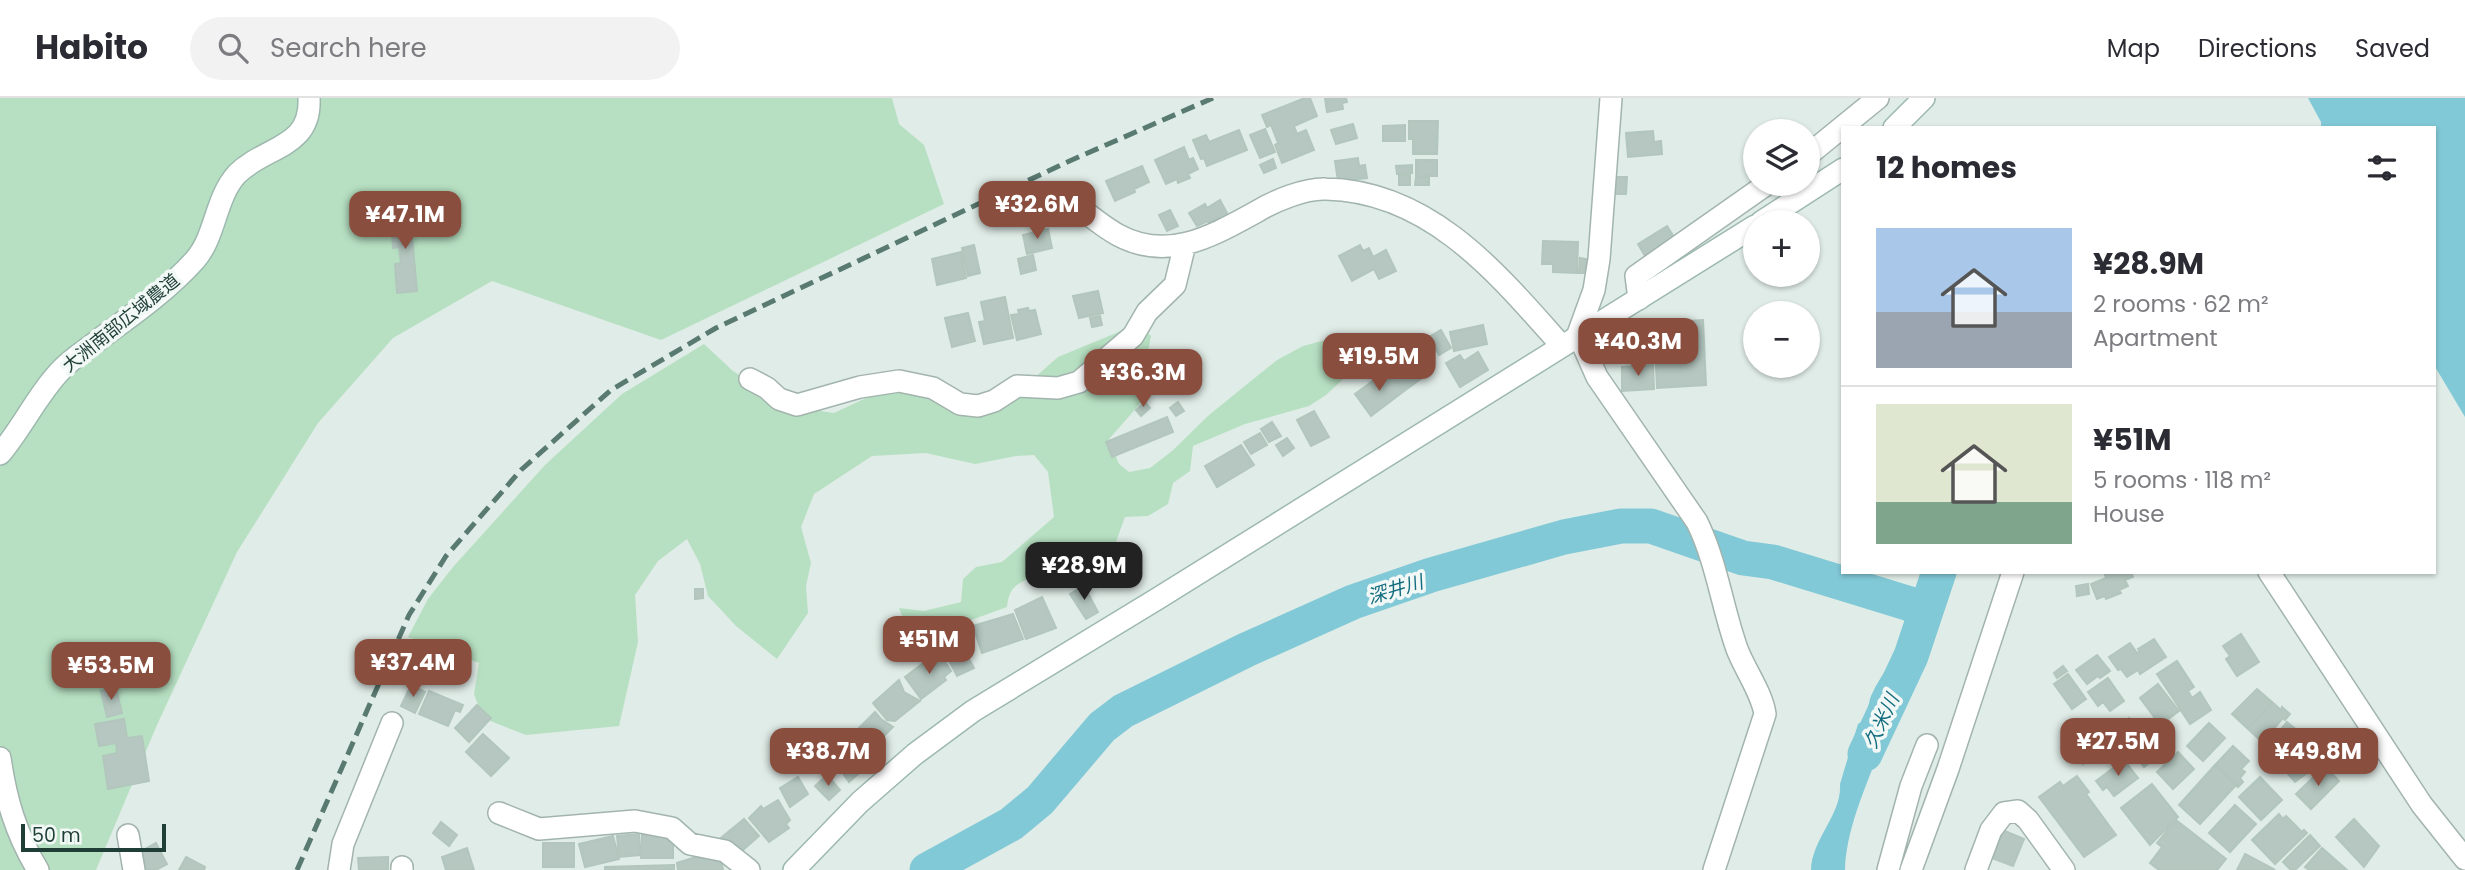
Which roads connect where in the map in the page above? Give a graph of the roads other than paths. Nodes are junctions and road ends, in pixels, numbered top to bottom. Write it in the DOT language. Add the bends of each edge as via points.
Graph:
graph roads {
  1 [pos="309,98"];
  2 [pos="1611,98"];
  3 [pos="1878,98"];
  4 [pos="1924,98"];
  5 [pos="1844,126"];
  6 [pos="1896,126"];
  7 [pos="1841,128"];
  8 [pos="1820,145"];
  9 [pos="1841,170"];
  10 [pos="1062,194"];
  11 [pos="1751,196"];
  12 [pos="1780,210"];
  13 [pos="1743,234"];
  14 [pos="1185,244"];
  15 [pos="1639,299"];
  16 [pos="1570,340"];
  17 [pos="750,379"];
  18 [pos="0,454"];
  19 [pos="2012,574"];
  20 [pos="2270,574"];
  21 [pos="393,723"];
  22 [pos="1927,745"];
  23 [pos="0,758"];
  24 [pos="499,813"];
  25 [pos="128,835"];
  26 [pos="2465,859"];
  27 [pos="38,870"];
  28 [pos="134,870"];
  29 [pos="339,870"];
  30 [pos="749,870"];
  31 [pos="794,870"];
  32 [pos="1714,870"];
  33 [pos="1888,870"];
  34 [pos="1910,870"];
  35 [pos="1976,870"];
  36 [pos="2063,870"];
  1 -- 18 [label="street, 大洲南部広域農道" via="308,117 293,140 255,159 236,175 198,256 175,282 65,366"];
  2 -- 16 [label="street" via="1594,290"];
  3 -- 5 [label="street"];
  4 -- 6 [label="street"];
  7 -- 8 [label="street"];
  9 -- 12 [label="street"];
  10 -- 14 [label="street" via="1118,235 1172,248"];
  11 -- 15 [label="street" via="1636,276"];
  13 -- 15 [label="street"];
  14 -- 16 [label="street" via="1202,240 1276,201 1324,188 1402,204 1481,258"];
  14 -- 17 [label="street" via="1175,285 1147,312 1133,336 1079,382 1058,388 1017,386 978,406 960,404 933,388 899,381 797,405"];
  15 -- 16 [label="street"];
  16 -- 31 [label="street" via="973,711 869,794"];
  16 -- 32 [label="street" via="1697,522 1707,541 1745,670 1763,702 1765,714"];
  19 -- 34 [label="street"];
  20 -- 26 [label="street" via="2422,805"];
  21 -- 29 [label="street" via="343,844"];
  22 -- 33 [label="street"];
  23 -- 27 [label="street" via="6,800"];
  24 -- 30 [label="street" via="539,828 635,821 672,828 690,844 725,851"];
  25 -- 28 [label="street"];
  35 -- 36 [label="street" via="1991,830 2004,813 2018,811"];
}
